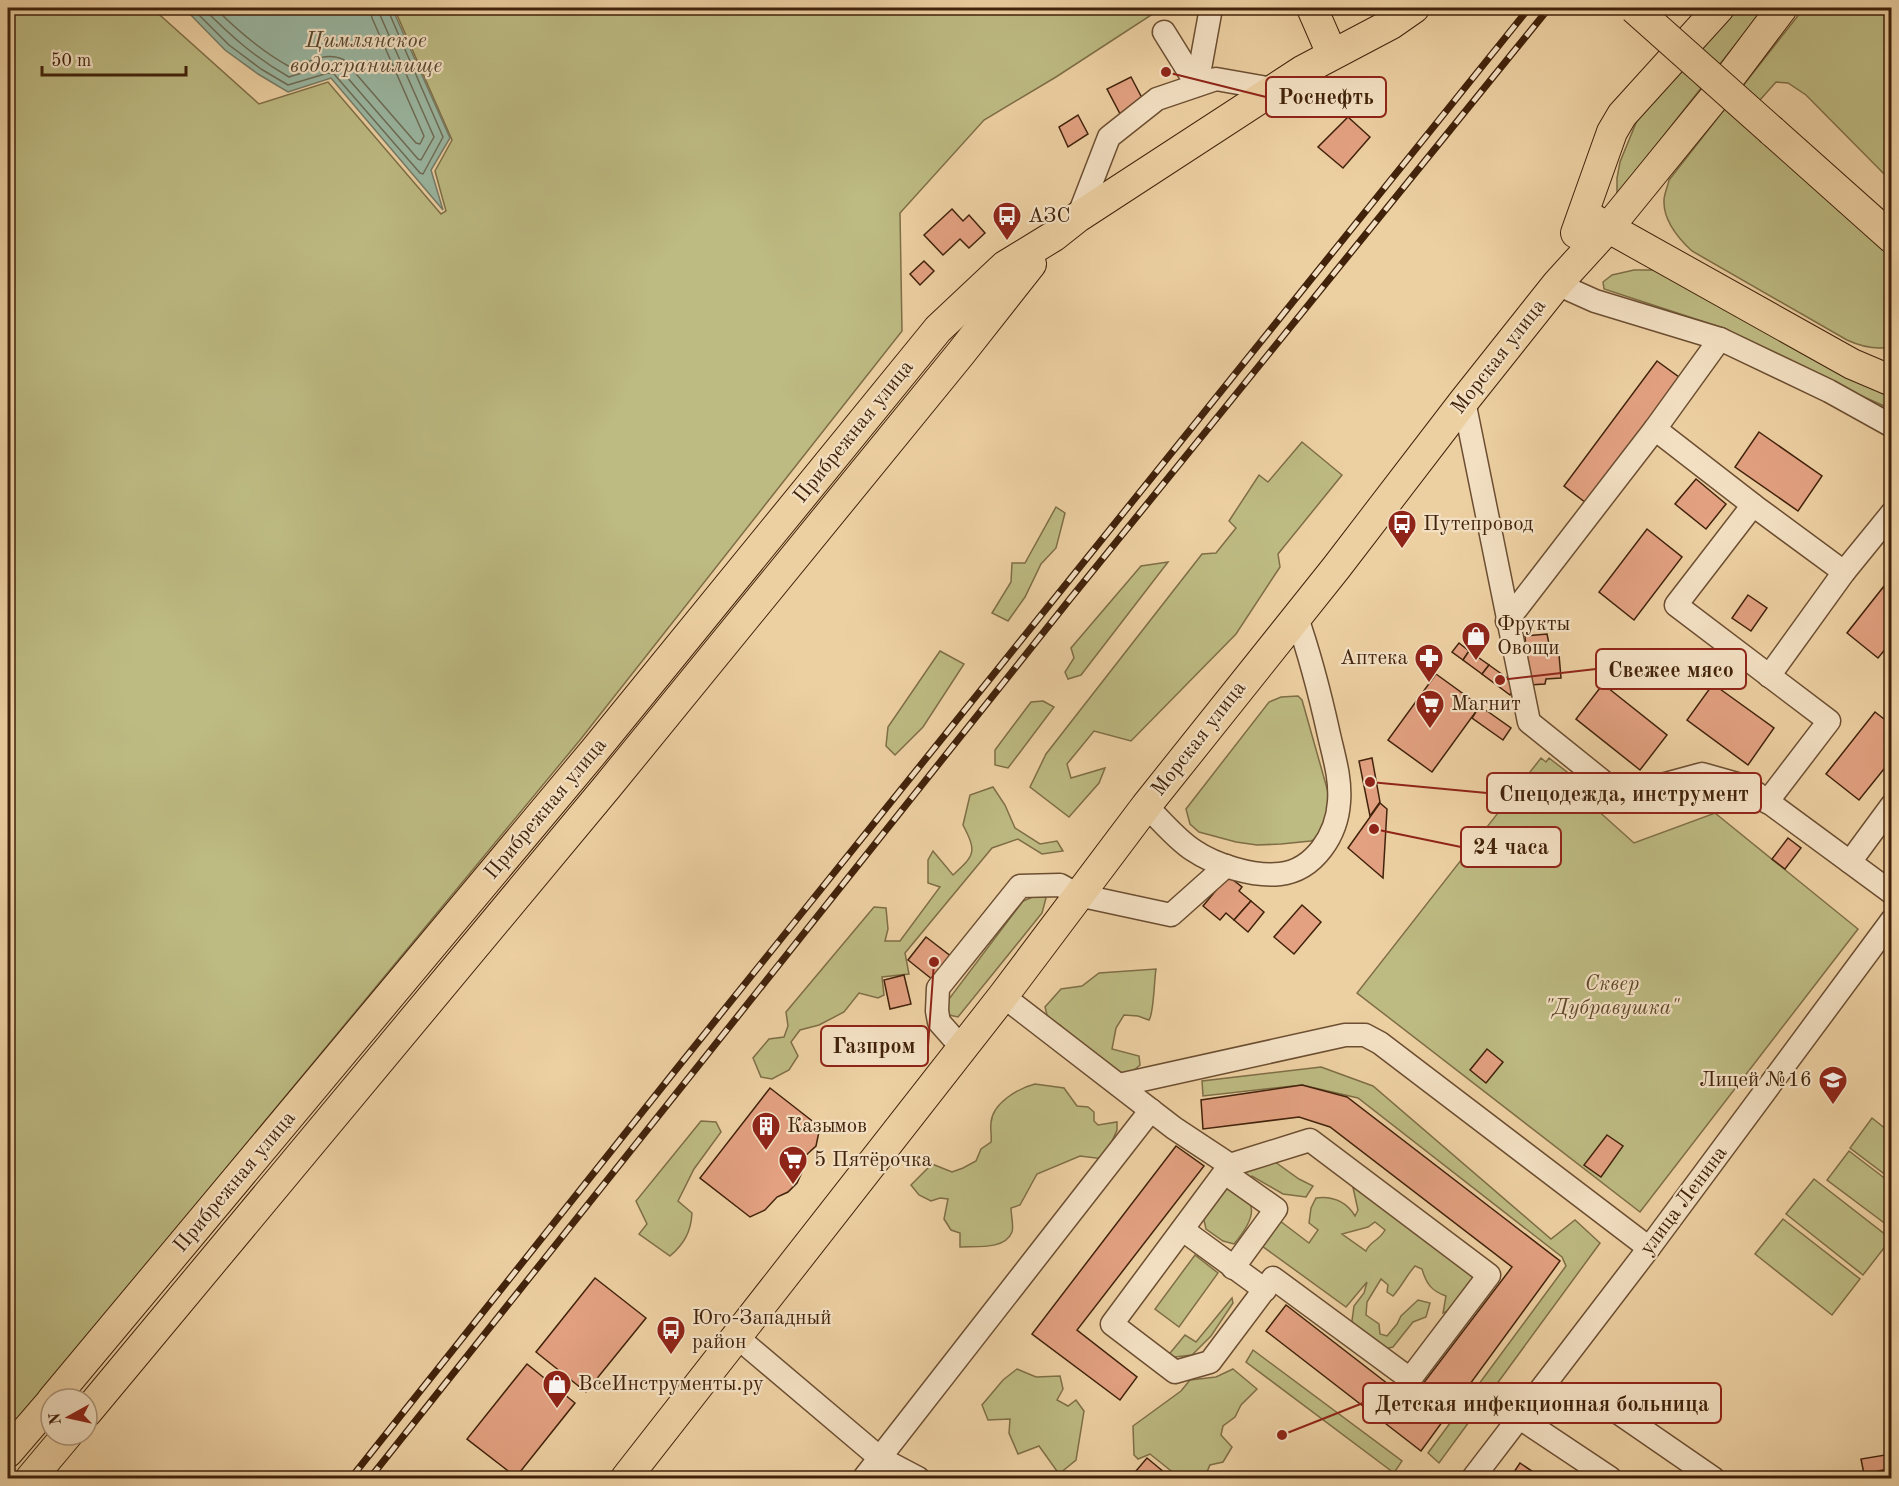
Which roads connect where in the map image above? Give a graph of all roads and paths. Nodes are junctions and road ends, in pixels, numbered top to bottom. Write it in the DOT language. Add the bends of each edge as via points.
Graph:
graph roads {
  1 [pos="1312,8"];
  2 [pos="1414,8"];
  3 [pos="1634,8"];
  4 [pos="1655,8"];
  5 [pos="1719,8"];
  6 [pos="1782,8"];
  7 [pos="1217,15"];
  8 [pos="1164,32"];
  9 [pos="1332,54"];
  10 [pos="1197,85"];
  11 [pos="1272,89"];
  12 [pos="1778,124"];
  13 [pos="1892,212"];
  14 [pos="1078,217"];
  15 [pos="1596,221"];
  16 [pos="1054,236"];
  17 [pos="1892,238"];
  18 [pos="1557,284"];
  19 [pos="938,329"];
  20 [pos="1720,339"];
  21 [pos="961,353"];
  22 [pos="1892,360"];
  23 [pos="1852,364"];
  24 [pos="1892,381"];
  25 [pos="1464,401"];
  26 [pos="1892,426"];
  27 [pos="1655,429"];
  28 [pos="1753,505"];
  29 [pos="1892,513"];
  30 [pos="1844,572"];
  31 [pos="1296,615"];
  32 [pos="1507,621"];
  33 [pos="1769,676"];
  34 [pos="566,785"];
  35 [pos="1767,802"];
  36 [pos="1892,805"];
  37 [pos="591,806"];
  38 [pos="1146,806"];
  39 [pos="1850,862"];
  40 [pos="1226,866"];
  41 [pos="1892,892"];
  42 [pos="1078,895"];
  43 [pos="1892,920"];
  44 [pos="1003,996"];
  45 [pos="962,1048"];
  46 [pos="1119,1085"];
  47 [pos="1151,1110"];
  48 [pos="1227,1169"];
  49 [pos="1183,1230"];
  50 [pos="1649,1248"];
  51 [pos="1233,1268"];
  52 [pos="1265,1290"];
  53 [pos="737,1337"];
  54 [pos="63,1387"];
  55 [pos="1594,1396"];
  56 [pos="99,1398"];
  57 [pos="39,1415"];
  58 [pos="1520,1418"];
  59 [pos="58,1447"];
  60 [pos="8,1452"];
  61 [pos="879,1458"];
  62 [pos="31,1479"];
  63 [pos="626,1479"];
  64 [pos="864,1479"];
  65 [pos="918,1479"];
  66 [pos="1473,1479"];
  67 [pos="1610,1479"];
  68 [pos="1713,1479"];
  1 -- 9 [label="main road"];
  2 -- 9 [label="main road, Прибрежная улица"];
  3 -- 12 [label="main road, bridge"];
  4 -- 12 [label="main road"];
  5 -- 15 [label="main road, Морская улица" via="1622,115 1612,132"];
  6 -- 15 [label="main road, Морская улица" via="1718,93"];
  7 -- 10 [label="street" via="1205,39"];
  8 -- 10 [label="street"];
  9 -- 11 [label="main road, Прибрежная улица"];
  10 -- 11 [label="street" via="1216,79"];
  10 -- 14 [label="street" via="1157,99 1109,137"];
  11 -- 14 [label="main road, Прибрежная улица"];
  12 -- 13 [label="main road"];
  12 -- 17 [label="main road"];
  14 -- 16 [label="main road, Прибрежная улица"];
  15 -- 18 [label="main road, Морская улица"];
  15 -- 23 [label="main road"];
  16 -- 19 [label="main road, Прибрежная улица" via="1005,267"];
  16 -- 21 [label="main road, Прибрежная улица"];
  18 -- 20 [label="street" via="1595,301"];
  18 -- 25 [label="main road, Морская улица"];
  19 -- 21 [label="street" via="951,329 960,338"];
  19 -- 34 [label="main road, Прибрежная улица"];
  20 -- 26 [label="street"];
  20 -- 27 [label="street"];
  21 -- 37 [label="main road, Прибрежная улица"];
  22 -- 23 [label="main road"];
  23 -- 24 [label="main road"];
  25 -- 31 [label="main road, Морская улица"];
  25 -- 32 [label="street"];
  27 -- 28 [label="street"];
  27 -- 32 [label="street"];
  28 -- 30 [label="street"];
  28 -- 33 [label="street" via="1676,605"];
  29 -- 30 [label="street"];
  30 -- 33 [label="street"];
  31 -- 38 [label="main road, Морская улица"];
  31 -- 40 [label="street" via="1315,670 1338,777 1336,824 1316,856 1282,874 1258,874"];
  32 -- 35 [label="street" via="1529,722 1621,796 1702,774 1748,787"];
  33 -- 35 [label="street" via="1829,721"];
  34 -- 37 [label="street"];
  34 -- 54 [label="main road, Прибрежная улица"];
  35 -- 39 [label="street"];
  36 -- 39 [label="street"];
  37 -- 56 [label="main road, Прибрежная улица"];
  38 -- 40 [label="street" via="1191,849"];
  38 -- 42 [label="main road, Морская улица"];
  39 -- 41 [label="street"];
  40 -- 42 [label="street" via="1171,915"];
  42 -- 44 [label="main road, Морская улица"];
  42 -- 45 [label="street" via="1060,885 1020,886 944,978 937,995 939,1022"];
  43 -- 50 [label="street, улица Ленина"];
  44 -- 45 [label="main road, Морская улица"];
  44 -- 46 [label="street"];
  45 -- 53 [label="main road, Морская улица"];
  46 -- 47 [label="street"];
  46 -- 50 [label="street" via="1345,1035 1365,1035"];
  47 -- 48 [label="street"];
  47 -- 61 [label="street"];
  48 -- 49 [label="street"];
  48 -- 51 [label="street" via="1275,1209"];
  48 -- 52 [label="street" via="1310,1140 1490,1275 1410,1378 1273,1278"];
  49 -- 51 [label="street"];
  49 -- 52 [label="street" via="1112,1324 1175,1372 1210,1362"];
  50 -- 58 [label="street, улица Ленина"];
  51 -- 52 [label="street"];
  53 -- 61 [label="street"];
  53 -- 63 [label="main road, Морская улица"];
  55 -- 68 [label="street"];
  57 -- 60 [label="main road, Прибрежная улица"];
  58 -- 66 [label="street, улица Ленина"];
  58 -- 67 [label="street"];
  59 -- 62 [label="main road"];
  61 -- 64 [label="street"];
  61 -- 65 [label="street"];
}
